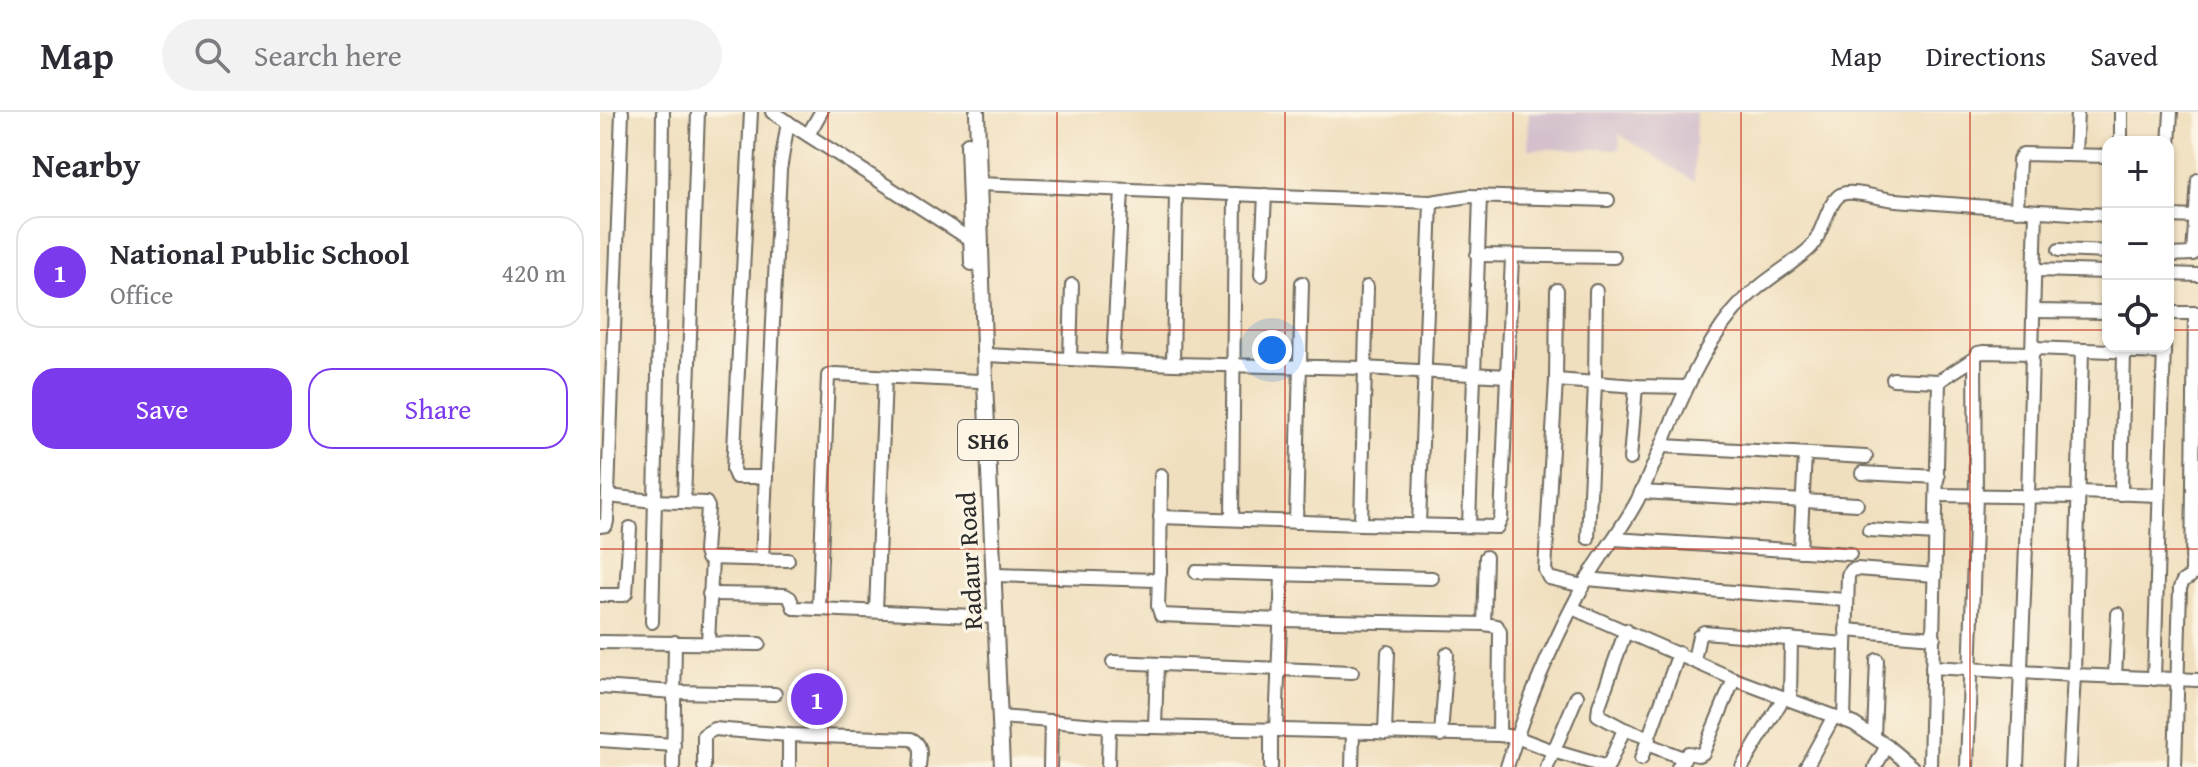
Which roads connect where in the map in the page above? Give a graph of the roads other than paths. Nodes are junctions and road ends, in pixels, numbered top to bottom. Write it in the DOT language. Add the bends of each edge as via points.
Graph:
graph roads {
  1 [pos="622,112"];
  2 [pos="663,112"];
  3 [pos="698,112"];
  4 [pos="751,112"];
  5 [pos="772,112"];
  6 [pos="821,112"];
  7 [pos="968,112"];
  8 [pos="977,112"];
  9 [pos="2077,112"];
  10 [pos="2121,112"];
  11 [pos="2171,112"];
  12 [pos="788,122"];
  13 [pos="808,135"];
  14 [pos="2121,136"];
  15 [pos="2170,136"];
  16 [pos="2075,155"];
  17 [pos="2102,156"];
  18 [pos="2198,180"];
  19 [pos="979,184"];
  20 [pos="1122,190"];
  21 [pos="1176,192"];
  22 [pos="1235,194"];
  23 [pos="1265,195"];
  24 [pos="1480,196"];
  25 [pos="1608,200"];
  26 [pos="1431,202"];
  27 [pos="2017,210"];
  28 [pos="2036,212"];
  29 [pos="2102,215"];
  30 [pos="2174,216"];
  31 [pos="2197,217"];
  32 [pos="971,240"];
  33 [pos="2059,250"];
  34 [pos="2102,252"];
  35 [pos="1477,255"];
  36 [pos="2174,255"];
  37 [pos="1512,257"];
  38 [pos="1614,257"];
  39 [pos="2035,270"];
  40 [pos="2102,272"];
  41 [pos="2174,274"];
  42 [pos="1261,275"];
  43 [pos="2198,275"];
  44 [pos="1302,283"];
  45 [pos="1072,285"];
  46 [pos="1367,287"];
  47 [pos="1557,290"];
  48 [pos="1596,291"];
  49 [pos="2034,311"];
  50 [pos="2102,312"];
  51 [pos="2174,313"];
  52 [pos="2196,313"];
  53 [pos="2033,350"];
  54 [pos="2082,350"];
  55 [pos="2102,351"];
  56 [pos="2124,352"];
  57 [pos="2164,352"];
  58 [pos="986,355"];
  59 [pos="1975,358"];
  60 [pos="1070,359"];
  61 [pos="1113,361"];
  62 [pos="1173,364"];
  63 [pos="1234,364"];
  64 [pos="1300,366"];
  65 [pos="1364,368"];
  66 [pos="1425,371"];
  67 [pos="1473,373"];
  68 [pos="1507,376"];
  69 [pos="885,377"];
  70 [pos="1893,379"];
  71 [pos="1556,380"];
  72 [pos="979,381"];
  73 [pos="1939,381"];
  74 [pos="1595,383"];
  75 [pos="1636,386"];
  76 [pos="1687,387"];
  77 [pos="1663,446"];
  78 [pos="1805,454"];
  79 [pos="1866,457"];
  80 [pos="1630,459"];
  81 [pos="1862,473"];
  82 [pos="1161,475"];
  83 [pos="766,477"];
  84 [pos="1938,477"];
  85 [pos="1641,492"];
  86 [pos="2079,494"];
  87 [pos="2121,494"];
  88 [pos="1937,495"];
  89 [pos="2159,495"];
  90 [pos="608,496"];
  91 [pos="1976,496"];
  92 [pos="2028,496"];
  93 [pos="654,501"];
  94 [pos="684,501"];
  95 [pos="1803,501"];
  96 [pos="1857,504"];
  97 [pos="1160,517"];
  98 [pos="1232,519"];
  99 [pos="1296,522"];
  100 [pos="1361,524"];
  101 [pos="1419,524"];
  102 [pos="1469,525"];
  103 [pos="600,526"];
  104 [pos="630,528"];
  105 [pos="1869,530"];
  106 [pos="1936,534"];
  107 [pos="1588,538"];
  108 [pos="1614,539"];
  109 [pos="1800,551"];
  110 [pos="1850,554"];
  111 [pos="1486,557"];
  112 [pos="712,558"];
  113 [pos="762,560"];
  114 [pos="788,560"];
  115 [pos="1196,572"];
  116 [pos="995,575"];
  117 [pos="1282,575"];
  118 [pos="1935,575"];
  119 [pos="1159,578"];
  120 [pos="1432,578"];
  121 [pos="1585,582"];
  122 [pos="709,594"];
  123 [pos="600,595"];
  124 [pos="1846,600"];
  125 [pos="1572,608"];
  126 [pos="819,609"];
  127 [pos="876,611"];
  128 [pos="2118,614"];
  129 [pos="992,617"];
  130 [pos="1280,620"];
  131 [pos="652,622"];
  132 [pos="1484,624"];
  133 [pos="1626,630"];
  134 [pos="1846,637"];
  135 [pos="1934,637"];
  136 [pos="1791,639"];
  137 [pos="600,642"];
  138 [pos="675,642"];
  139 [pos="708,643"];
  140 [pos="759,644"];
  141 [pos="1388,652"];
  142 [pos="1679,653"];
  143 [pos="1447,654"];
  144 [pos="1694,660"];
  145 [pos="1877,660"];
  146 [pos="1113,662"];
  147 [pos="1157,664"];
  148 [pos="1932,667"];
  149 [pos="1969,669"];
  150 [pos="1279,670"];
  151 [pos="2021,671"];
  152 [pos="1352,672"];
  153 [pos="2074,675"];
  154 [pos="2115,677"];
  155 [pos="1734,679"];
  156 [pos="2154,679"];
  157 [pos="2179,679"];
  158 [pos="2198,680"];
  159 [pos="600,687"];
  160 [pos="675,692"];
  161 [pos="775,694"];
  162 [pos="1577,696"];
  163 [pos="1787,698"];
  164 [pos="1000,717"];
  165 [pos="1839,718"];
  166 [pos="1051,721"];
  167 [pos="1109,726"];
  168 [pos="1155,727"];
  169 [pos="1624,729"];
  170 [pos="1273,730"];
  171 [pos="1353,732"];
  172 [pos="1385,733"];
  173 [pos="789,735"];
  174 [pos="1441,735"];
  175 [pos="1499,735"];
  176 [pos="1874,736"];
  177 [pos="1516,737"];
  178 [pos="600,740"];
  179 [pos="1648,741"];
  180 [pos="674,745"];
  181 [pos="1887,746"];
  182 [pos="1553,751"];
  183 [pos="1641,759"];
  184 [pos="1680,762"];
  185 [pos="673,767"];
  186 [pos="704,767"];
  187 [pos="789,767"];
  188 [pos="919,767"];
  189 [pos="993,767"];
  190 [pos="1002,767"];
  191 [pos="1050,767"];
  192 [pos="1108,767"];
  193 [pos="1271,767"];
  194 [pos="1352,767"];
  195 [pos="1507,767"];
  196 [pos="1547,767"];
  197 [pos="1608,767"];
  198 [pos="1742,767"];
  199 [pos="1806,767"];
  200 [pos="1875,767"];
  201 [pos="1912,767"];
  202 [pos="1930,767"];
  203 [pos="1967,767"];
  204 [pos="2017,767"];
  205 [pos="2069,767"];
  206 [pos="2175,767"];
  1 -- 90 [label="street"];
  2 -- 93 [label="street"];
  3 -- 94 [label="street"];
  4 -- 83 [label="street" via="733,470 736,477"];
  5 -- 12 [label="street"];
  6 -- 13 [label="street"];
  7 -- 32 [label="main road, Radaur Road / SH6"];
  8 -- 19 [label="main road, Radaur Road / SH6"];
  9 -- 16 [label="street"];
  10 -- 14 [label="street"];
  11 -- 15 [label="street"];
  12 -- 13 [label="street"];
  12 -- 83 [label="street" via="780,170"];
  13 -- 32 [label="street"];
  16 -- 17 [label="street"];
  16 -- 27 [label="street" via="2020,156"];
  18 -- 31 [label="street"];
  19 -- 20 [label="street"];
  19 -- 58 [label="main road, Radaur Road / SH6"];
  20 -- 21 [label="street"];
  20 -- 61 [label="street"];
  21 -- 22 [label="street"];
  21 -- 62 [label="street"];
  22 -- 23 [label="street"];
  22 -- 63 [label="street"];
  23 -- 26 [label="street"];
  23 -- 42 [label="street"];
  24 -- 25 [label="street"];
  24 -- 26 [label="street"];
  24 -- 35 [label="street"];
  26 -- 66 [label="street"];
  27 -- 28 [label="street"];
  27 -- 76 [label="street" via="1841,194 1811,247 1732,314"];
  28 -- 29 [label="street"];
  28 -- 39 [label="street"];
  30 -- 31 [label="street"];
  31 -- 36 [label="street" via="2193,254"];
  32 -- 72 [label="main road, Radaur Road / SH6"];
  33 -- 34 [label="street"];
  35 -- 37 [label="street"];
  35 -- 67 [label="street"];
  37 -- 38 [label="street"];
  37 -- 68 [label="street"];
  39 -- 40 [label="street"];
  39 -- 49 [label="street"];
  41 -- 43 [label="street"];
  44 -- 64 [label="street"];
  45 -- 60 [label="street"];
  46 -- 65 [label="street"];
  47 -- 71 [label="street"];
  48 -- 74 [label="street"];
  49 -- 50 [label="street"];
  49 -- 53 [label="street"];
  51 -- 52 [label="street"];
  52 -- 157 [label="street" via="2192,572 2180,588"];
  53 -- 54 [label="street"];
  53 -- 59 [label="street" via="1983,352"];
  53 -- 92 [label="street"];
  54 -- 55 [label="street"];
  54 -- 86 [label="street"];
  56 -- 87 [label="street"];
  57 -- 89 [label="street"];
  58 -- 60 [label="street"];
  58 -- 116 [label="main road, Radaur Road / SH6"];
  59 -- 73 [label="street"];
  59 -- 91 [label="street"];
  60 -- 61 [label="street"];
  61 -- 62 [label="street"];
  62 -- 63 [label="street"];
  63 -- 64 [label="street"];
  63 -- 98 [label="street"];
  64 -- 65 [label="street"];
  64 -- 99 [label="street"];
  65 -- 66 [label="street"];
  65 -- 100 [label="street"];
  66 -- 67 [label="street"];
  66 -- 101 [label="street"];
  67 -- 68 [label="street"];
  67 -- 102 [label="street"];
  68 -- 102 [label="street" via="1500,524"];
  69 -- 72 [label="street"];
  69 -- 126 [label="street" via="828,376"];
  69 -- 127 [label="street"];
  70 -- 73 [label="street"];
  71 -- 74 [label="street"];
  71 -- 121 [label="street" via="1545,570 1549,578"];
  72 -- 129 [label="main road, Radaur Road / SH6"];
  73 -- 84 [label="street"];
  74 -- 75 [label="street"];
  74 -- 107 [label="street"];
  75 -- 76 [label="street"];
  75 -- 80 [label="street"];
  76 -- 77 [label="street"];
  77 -- 78 [label="street"];
  77 -- 85 [label="street"];
  78 -- 79 [label="street"];
  78 -- 95 [label="street"];
  81 -- 84 [label="street"];
  82 -- 97 [label="street"];
  83 -- 113 [label="street"];
  84 -- 88 [label="street"];
  85 -- 95 [label="street"];
  85 -- 108 [label="street"];
  86 -- 87 [label="street"];
  86 -- 92 [label="street"];
  86 -- 153 [label="street"];
  87 -- 89 [label="street"];
  88 -- 91 [label="street"];
  88 -- 106 [label="street"];
  89 -- 156 [label="street"];
  90 -- 93 [label="street"];
  90 -- 103 [label="street" via="606,525"];
  91 -- 92 [label="street"];
  91 -- 149 [label="street"];
  92 -- 151 [label="street"];
  93 -- 94 [label="street"];
  93 -- 131 [label="street"];
  94 -- 112 [label="street" via="707,504 705,552"];
  95 -- 96 [label="street"];
  95 -- 109 [label="street"];
  97 -- 98 [label="street"];
  97 -- 119 [label="street"];
  98 -- 99 [label="street"];
  99 -- 100 [label="street"];
  100 -- 101 [label="street"];
  101 -- 102 [label="street"];
  104 -- 123 [label="street" via="626,593"];
  105 -- 106 [label="street"];
  106 -- 118 [label="street"];
  108 -- 109 [label="street"];
  108 -- 121 [label="street"];
  109 -- 110 [label="street"];
  111 -- 132 [label="street"];
  112 -- 113 [label="street"];
  112 -- 122 [label="street"];
  113 -- 114 [label="street"];
  115 -- 117 [label="street"];
  116 -- 119 [label="street"];
  116 -- 129 [label="main road, Radaur Road / SH6"];
  117 -- 120 [label="street"];
  117 -- 130 [label="street"];
  118 -- 124 [label="street" via="1852,570"];
  118 -- 135 [label="street"];
  119 -- 130 [label="street" via="1161,615"];
  121 -- 124 [label="street"];
  121 -- 125 [label="street"];
  122 -- 126 [label="street" via="785,595 794,608"];
  122 -- 139 [label="street"];
  124 -- 134 [label="street"];
  125 -- 133 [label="street"];
  125 -- 177 [label="street"];
  126 -- 127 [label="street"];
  127 -- 129 [label="street"];
  128 -- 154 [label="street"];
  129 -- 164 [label="main road, Radaur Road / SH6"];
  129 -- 189 [label="main road, Radaur Road / SH6"];
  130 -- 132 [label="street"];
  130 -- 150 [label="street"];
  132 -- 175 [label="street" via="1497,626 1500,632"];
  133 -- 142 [label="street"];
  133 -- 169 [label="street" via="1598,710 1601,718"];
  134 -- 135 [label="street"];
  134 -- 136 [label="street"];
  134 -- 165 [label="street"];
  135 -- 148 [label="street"];
  136 -- 144 [label="street" via="1704,632"];
  136 -- 163 [label="street"];
  137 -- 138 [label="street"];
  138 -- 139 [label="street"];
  138 -- 160 [label="street"];
  139 -- 140 [label="street"];
  141 -- 172 [label="street"];
  142 -- 144 [label="street"];
  142 -- 179 [label="street"];
  143 -- 174 [label="street"];
  144 -- 155 [label="street"];
  145 -- 176 [label="street"];
  146 -- 147 [label="street"];
  147 -- 150 [label="street"];
  147 -- 168 [label="street"];
  148 -- 149 [label="street"];
  148 -- 202 [label="street"];
  149 -- 151 [label="street"];
  149 -- 203 [label="street"];
  150 -- 152 [label="street"];
  150 -- 170 [label="street"];
  151 -- 153 [label="street"];
  151 -- 204 [label="street"];
  153 -- 154 [label="street"];
  153 -- 205 [label="street"];
  154 -- 156 [label="street"];
  155 -- 163 [label="street"];
  155 -- 184 [label="street" via="1703,753 1688,753"];
  156 -- 157 [label="street"];
  157 -- 158 [label="street"];
  157 -- 206 [label="street"];
  159 -- 160 [label="street"];
  160 -- 161 [label="street"];
  160 -- 180 [label="street"];
  162 -- 182 [label="street"];
  163 -- 165 [label="street"];
  163 -- 198 [label="street"];
  164 -- 166 [label="street"];
  164 -- 190 [label="main road, Radaur Road / SH6"];
  165 -- 176 [label="street"];
  165 -- 199 [label="street"];
  166 -- 167 [label="street"];
  166 -- 191 [label="street"];
  167 -- 168 [label="street"];
  167 -- 192 [label="street"];
  168 -- 170 [label="street"];
  169 -- 179 [label="street"];
  169 -- 197 [label="street"];
  170 -- 171 [label="street"];
  170 -- 193 [label="street"];
  171 -- 172 [label="street"];
  171 -- 194 [label="street"];
  172 -- 174 [label="street"];
  173 -- 186 [label="street" via="711,729 704,735"];
  173 -- 187 [label="street"];
  173 -- 188 [label="street" via="911,739 920,748"];
  174 -- 175 [label="street"];
  175 -- 177 [label="street"];
  176 -- 181 [label="street"];
  177 -- 182 [label="street"];
  177 -- 195 [label="street"];
  178 -- 180 [label="street"];
  179 -- 183 [label="street"];
  179 -- 184 [label="street"];
  180 -- 185 [label="street"];
  181 -- 200 [label="street"];
  181 -- 201 [label="street"];
  182 -- 196 [label="street"];
  182 -- 197 [label="street"];
}
